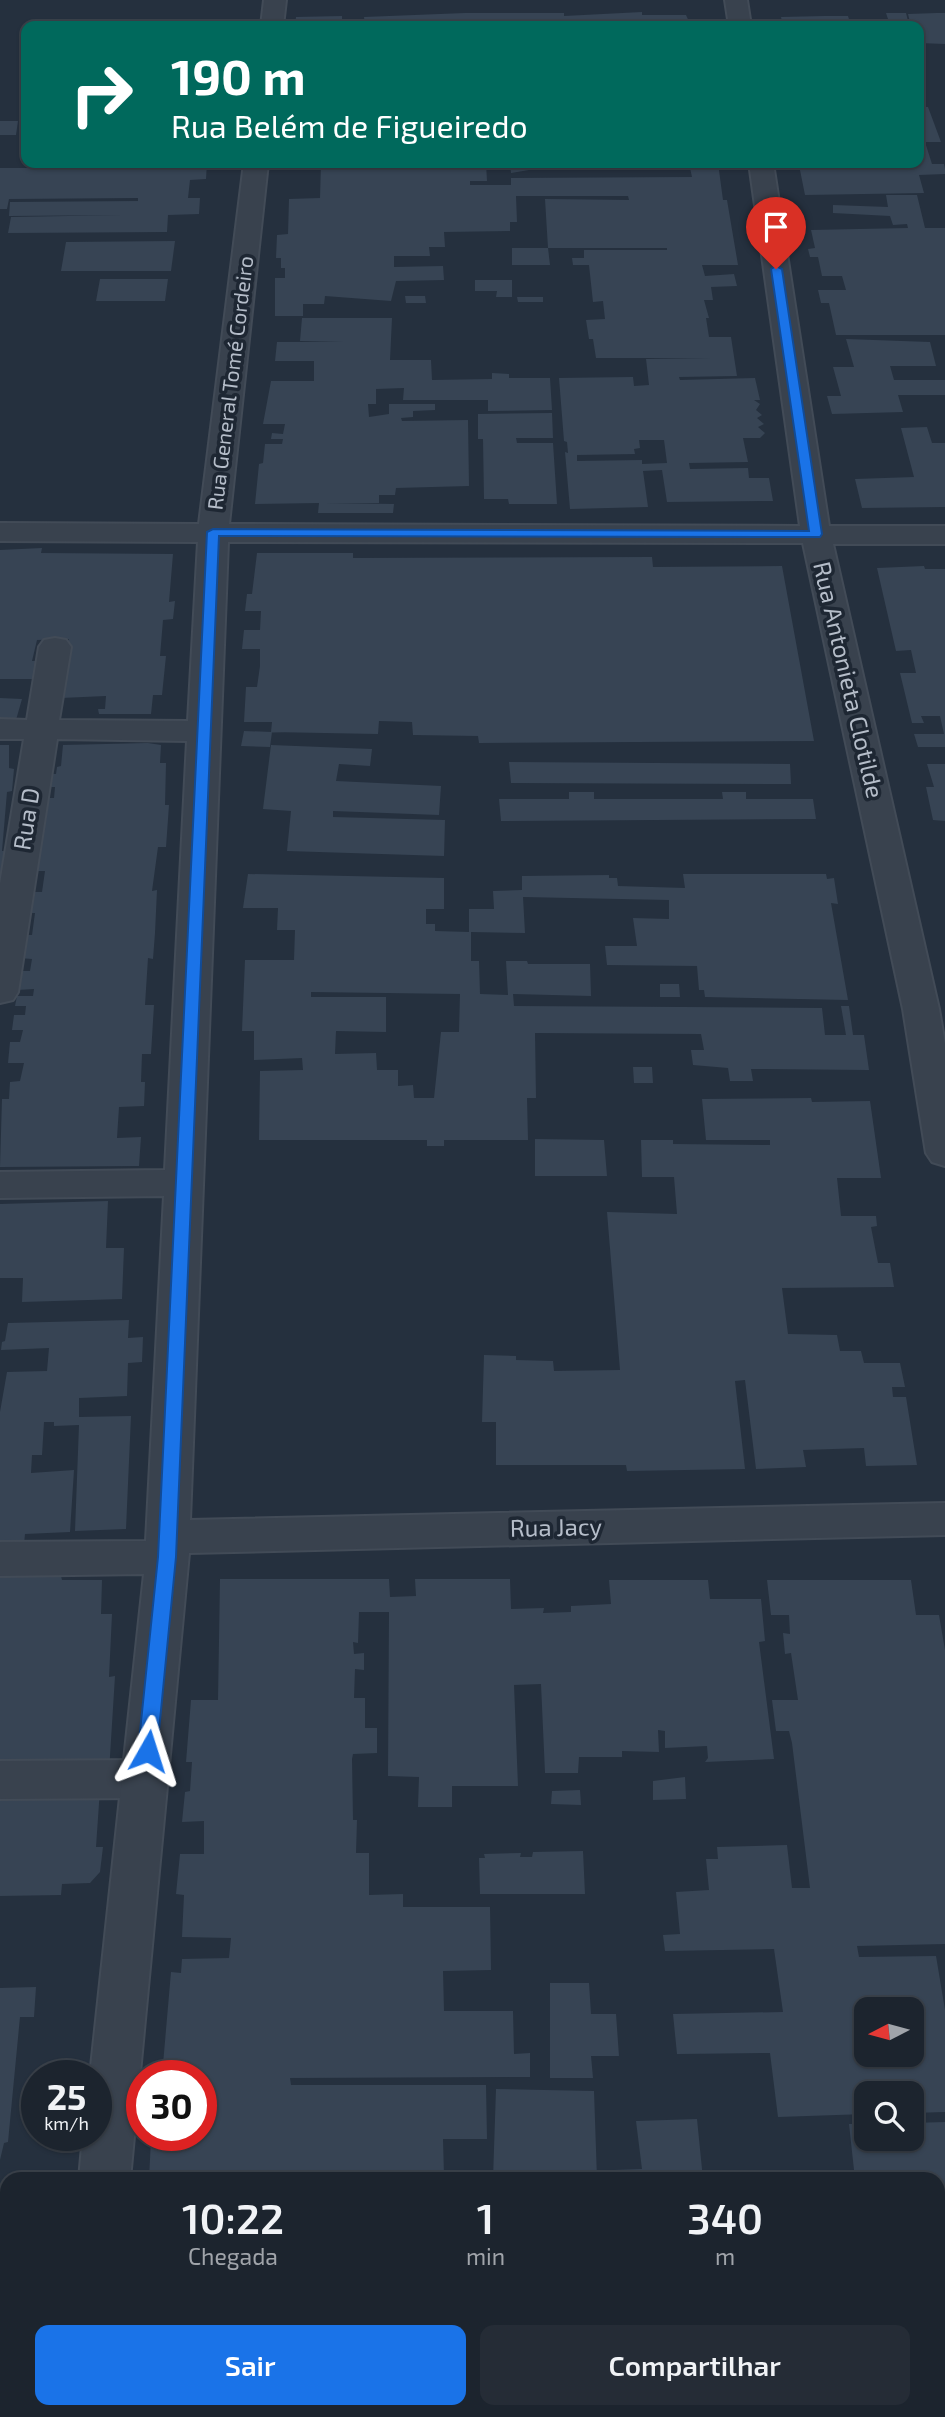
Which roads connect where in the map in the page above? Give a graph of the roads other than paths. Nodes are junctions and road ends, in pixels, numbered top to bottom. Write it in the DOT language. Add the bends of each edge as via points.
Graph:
graph roads {
  1 [pos="275,0"];
  2 [pos="736,0"];
  3 [pos="273,21"];
  4 [pos="739,21"];
  5 [pos="255,168"];
  6 [pos="762,168"];
  7 [pos="0,532"];
  8 [pos="213,532"];
  9 [pos="816,534"];
  10 [pos="945,535"];
  11 [pos="55,647"];
  12 [pos="0,729"];
  13 [pos="41,730"];
  14 [pos="205,730"];
  15 [pos="0,992"];
  16 [pos="945,1153"];
  17 [pos="185,1183"];
  18 [pos="0,1185"];
  19 [pos="945,1519"];
  20 [pos="167,1547"];
  21 [pos="0,1559"];
  22 [pos="145,1779"];
  23 [pos="0,1780"];
  24 [pos="105,2172"];
  1 -- 3 [label="street"];
  2 -- 4 [label="street"];
  5 -- 8 [label="street, Rua General Tomé Cordeiro"];
  6 -- 9 [label="street, Rua Antonieta Clotilde"];
  7 -- 8 [label="street"];
  8 -- 9 [label="street"];
  8 -- 14 [label="street, Rua General Tomé Cordeiro"];
  9 -- 10 [label="street"];
  9 -- 16 [label="street, Rua Antonieta Clotilde" via="921,1009"];
  11 -- 13 [label="street, Rua D"];
  12 -- 13 [label="street"];
  13 -- 14 [label="street"];
  13 -- 15 [label="street, Rua D"];
  14 -- 17 [label="street, Rua General Tomé Cordeiro"];
  17 -- 18 [label="street"];
  17 -- 20 [label="street, Rua General Tomé Cordeiro"];
  19 -- 20 [label="street, Rua Jacy"];
  20 -- 21 [label="street, Rua Jacy"];
  20 -- 22 [label="street, Rua General Tomé Cordeiro"];
  22 -- 23 [label="street"];
  22 -- 24 [label="street, Rua General Tomé Cordeiro"];
}
